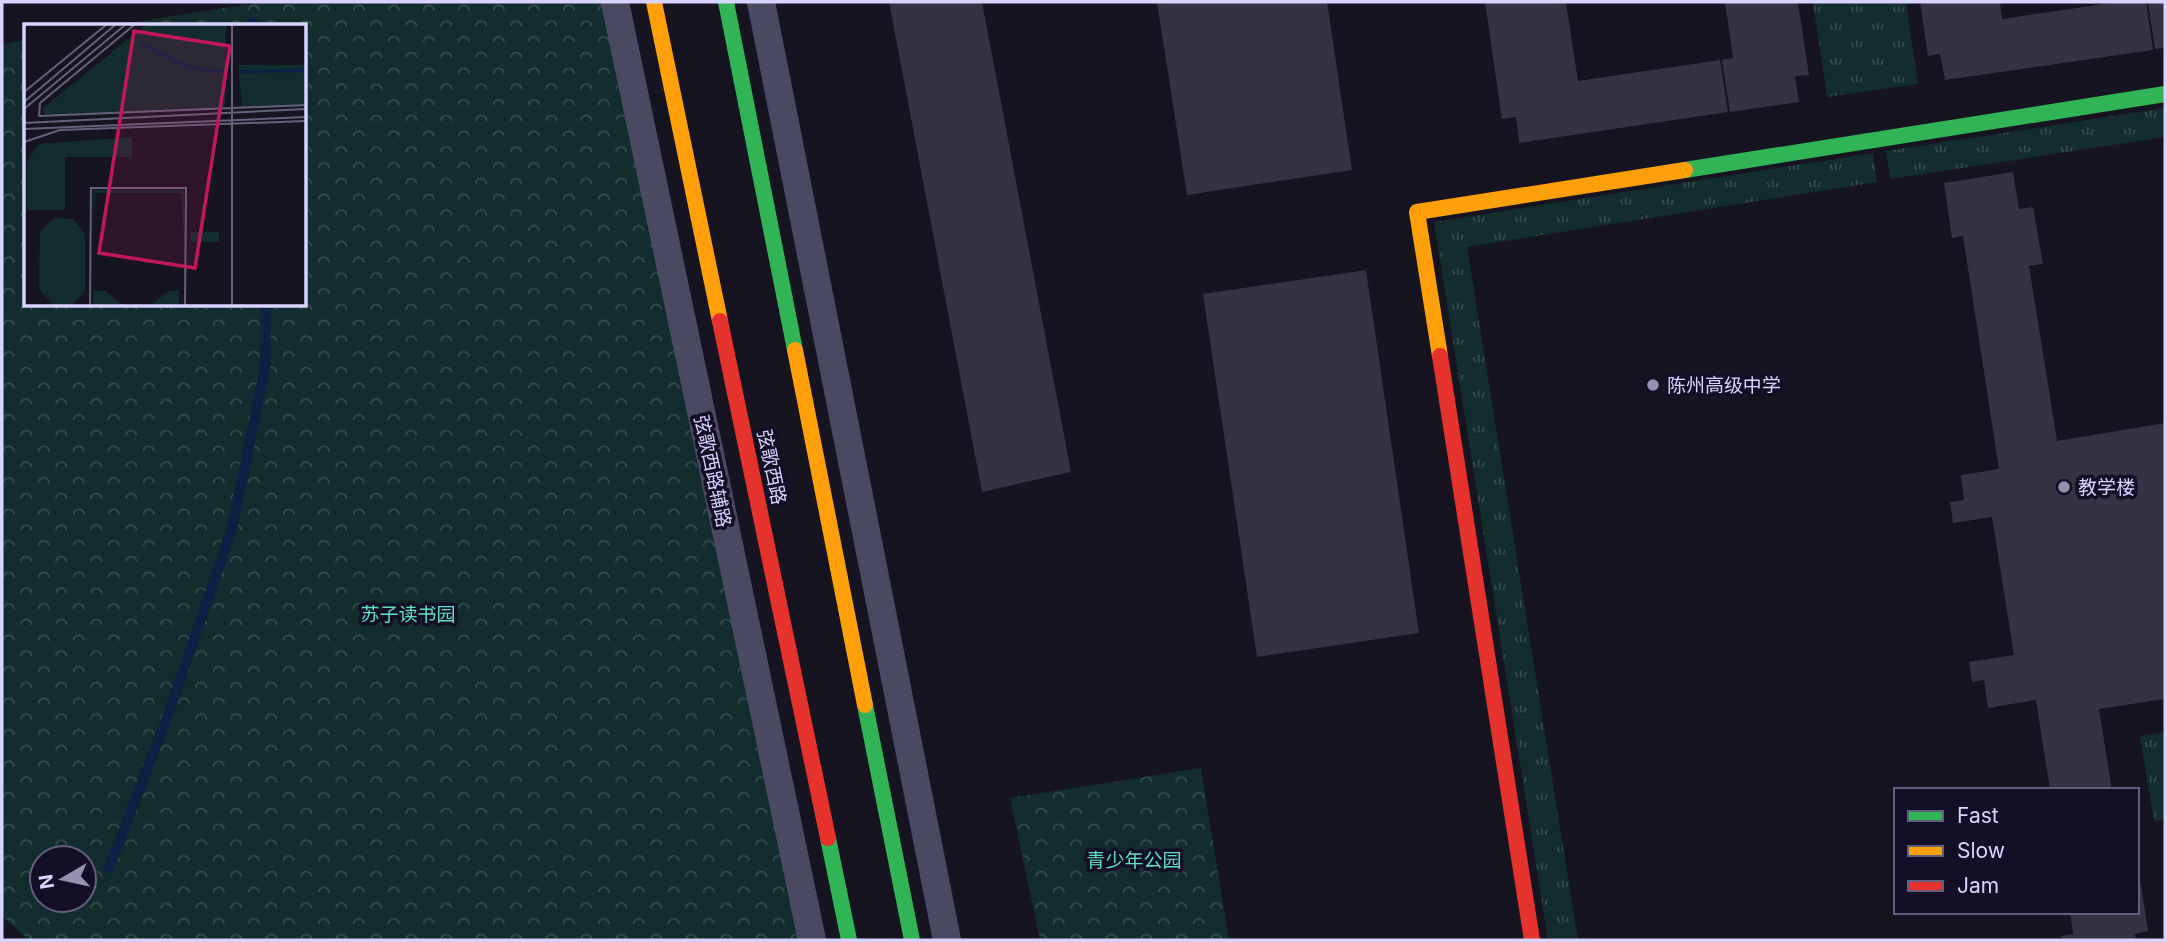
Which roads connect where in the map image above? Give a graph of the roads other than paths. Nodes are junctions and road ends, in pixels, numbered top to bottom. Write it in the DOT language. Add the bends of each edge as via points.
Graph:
graph roads {
  1 [pos="615,2"];
  2 [pos="654,2"];
  3 [pos="726,2"];
  4 [pos="761,2"];
  5 [pos="2165,94"];
  6 [pos="811,940"];
  7 [pos="849,940"];
  8 [pos="912,940"];
  9 [pos="947,940"];
  10 [pos="1532,940"];
  1 -- 6 [label="street, 弦歌西路辅路"];
  2 -- 7 [label="main road, 弦歌西路"];
  3 -- 8 [label="main road"];
  4 -- 9 [label="street"];
  5 -- 10 [label="main road" via="1417,212"];
}
